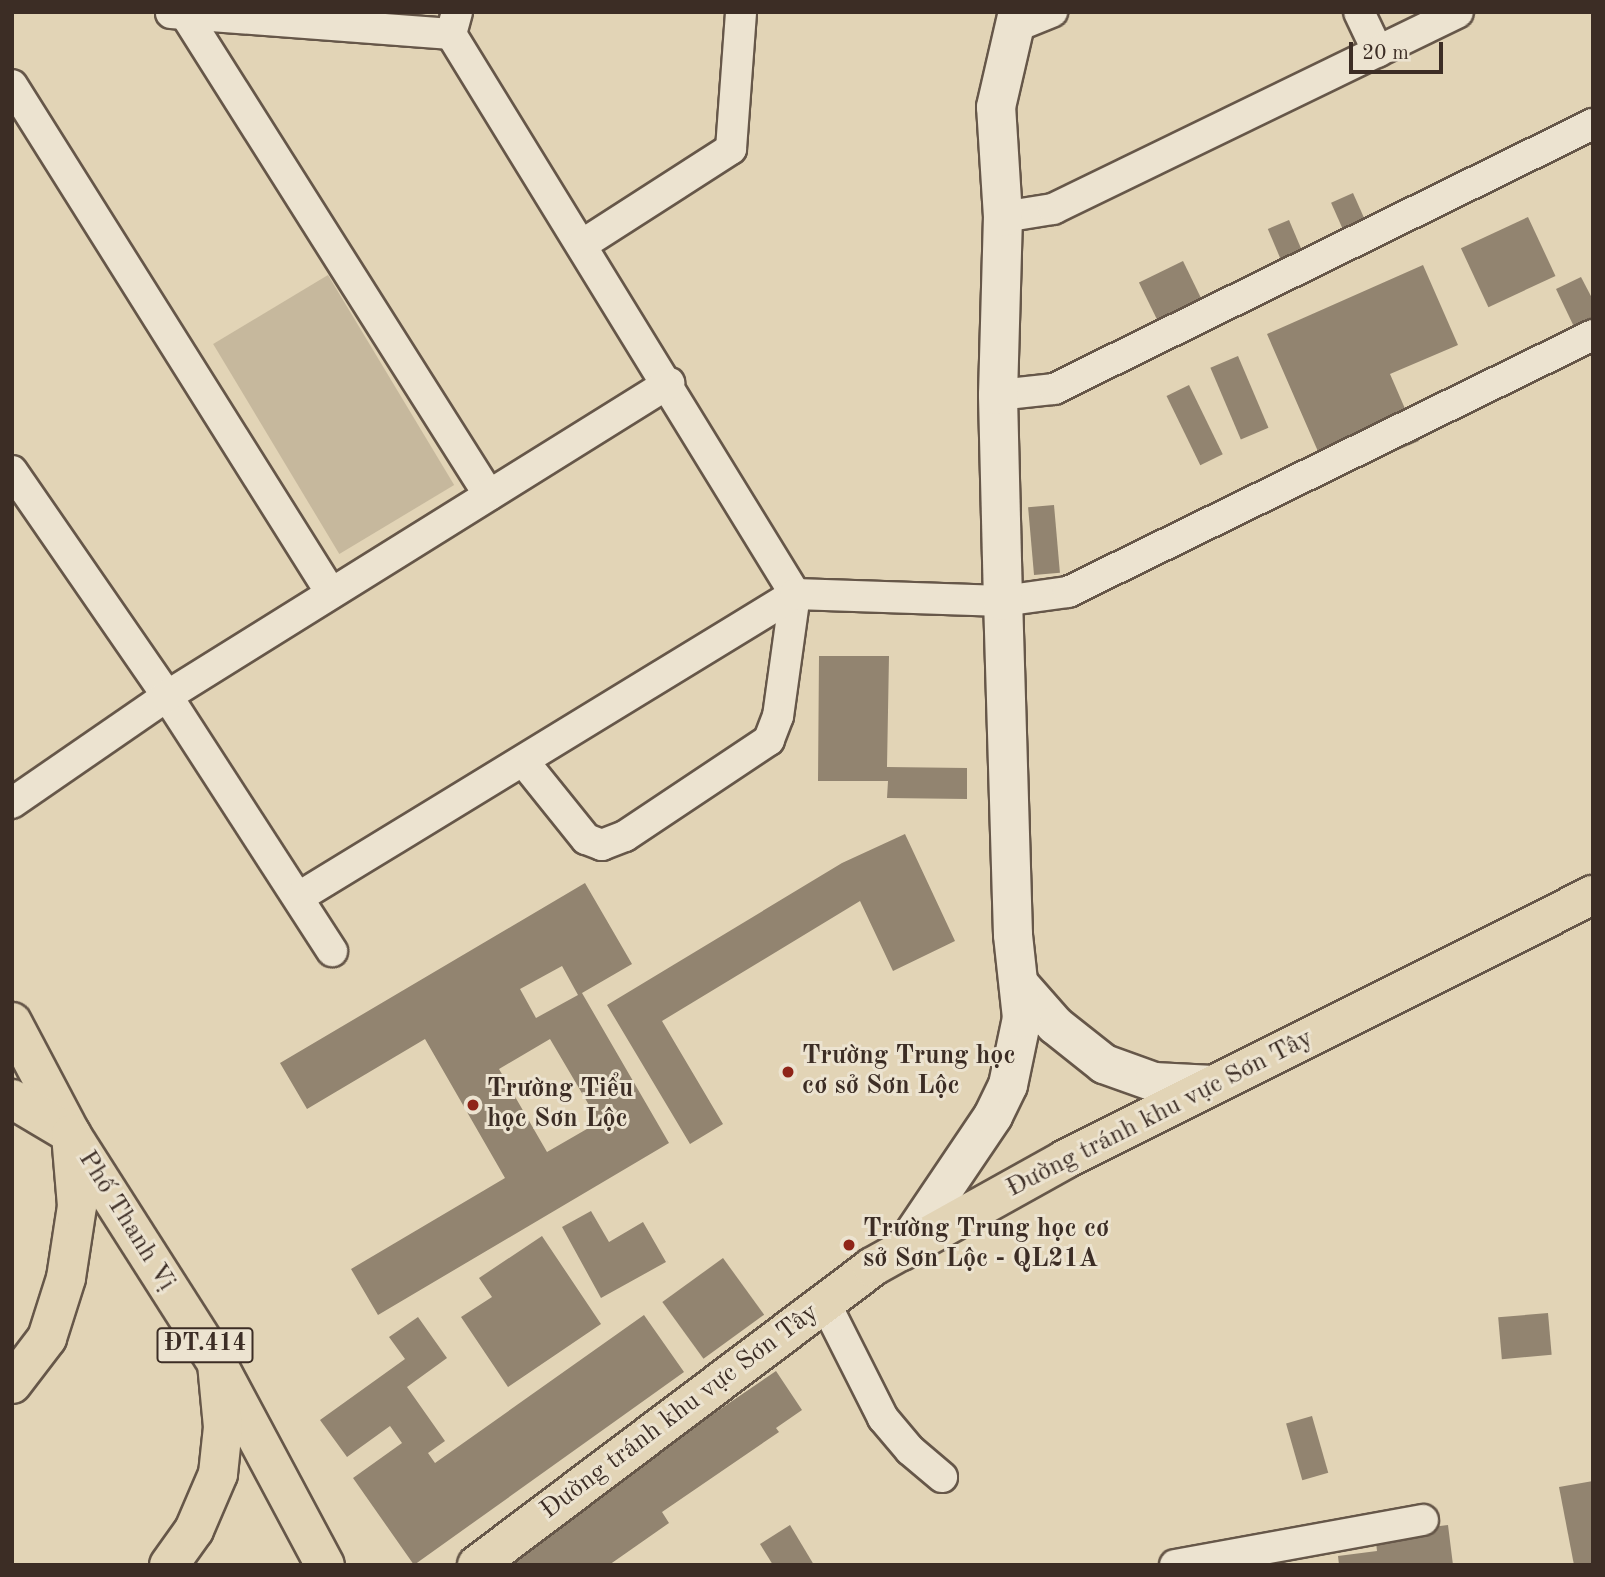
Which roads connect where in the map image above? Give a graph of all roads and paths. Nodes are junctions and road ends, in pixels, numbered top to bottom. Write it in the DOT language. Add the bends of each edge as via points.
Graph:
graph roads {
  1 [pos="741,12"];
  2 [pos="1052,12"];
  3 [pos="1360,12"];
  4 [pos="1458,12"];
  5 [pos="176,13"];
  6 [pos="1017,19"];
  7 [pos="454,23"];
  8 [pos="1378,52"];
  9 [pos="12,85"];
  10 [pos="1593,124"];
  11 [pos="1003,217"];
  12 [pos="583,244"];
  13 [pos="1593,334"];
  14 [pos="670,383"];
  15 [pos="998,395"];
  16 [pos="12,471"];
  17 [pos="489,495"];
  18 [pos="331,593"];
  19 [pos="795,594"];
  20 [pos="1003,601"];
  21 [pos="167,696"];
  22 [pos="524,762"];
  23 [pos="12,803"];
  24 [pos="1593,895"];
  25 [pos="299,897"];
  26 [pos="331,951"];
  27 [pos="1019,984"];
  28 [pos="12,1022"];
  29 [pos="1213,1085"];
  30 [pos="12,1099"];
  31 [pos="71,1134"];
  32 [pos="902,1251"];
  33 [pos="825,1303"];
  34 [pos="216,1363"];
  35 [pos="12,1384"];
  36 [pos="942,1477"];
  37 [pos="1423,1520"];
  38 [pos="169,1565"];
  39 [pos="325,1565"];
  40 [pos="477,1565"];
  41 [pos="1175,1565"];
  1 -- 12 [label="street" via="731,149"];
  2 -- 6 [label="street"];
  3 -- 8 [label="street"];
  4 -- 8 [label="street"];
  5 -- 7 [label="street"];
  5 -- 17 [label="street"];
  6 -- 11 [label="street" via="996,107"];
  7 -- 12 [label="street"];
  8 -- 11 [label="street" via="1053,209"];
  9 -- 18 [label="street"];
  10 -- 15 [label="street" via="1054,388"];
  11 -- 15 [label="street"];
  12 -- 14 [label="street"];
  13 -- 20 [label="street" via="1068,592"];
  14 -- 17 [label="street"];
  14 -- 19 [label="street"];
  15 -- 20 [label="street"];
  16 -- 21 [label="street"];
  17 -- 18 [label="street"];
  18 -- 21 [label="street"];
  19 -- 20 [label="street"];
  19 -- 22 [label="street"];
  19 -- 22 [label="street" via="778,716 769,740 625,836 602,845 586,839"];
  20 -- 27 [label="street" via="1013,935"];
  21 -- 23 [label="street"];
  21 -- 25 [label="street"];
  22 -- 25 [label="street"];
  24 -- 29 [label="main road, Đường tránh khu vực Sơn Tây"];
  25 -- 26 [label="street"];
  27 -- 29 [label="street" via="1055,1025 1104,1064 1154,1082"];
  27 -- 32 [label="street" via="1022,1018 1008,1084 993,1116"];
  28 -- 31 [label="main road, Phố Thanh Vị / ĐT.414"];
  29 -- 32 [label="main road, Đường tránh khu vực Sơn Tây" via="1064,1160"];
  30 -- 31 [label="main road, Phố Thanh Vị"];
  31 -- 34 [label="main road, Phố Thanh Vị / ĐT.414"];
  31 -- 35 [label="main road" via="77,1206 66,1278 47,1338"];
  32 -- 33 [label="main road, Đường tránh khu vực Sơn Tây" via="872,1267"];
  33 -- 36 [label="street" via="883,1418 910,1450"];
  33 -- 40 [label="main road, Đường tránh khu vực Sơn Tây"];
  34 -- 38 [label="main road" via="223,1427 218,1474 194,1530"];
  34 -- 39 [label="main road, Phố Thanh Vị / ĐT.414"];
  37 -- 41 [label="street"];
}
